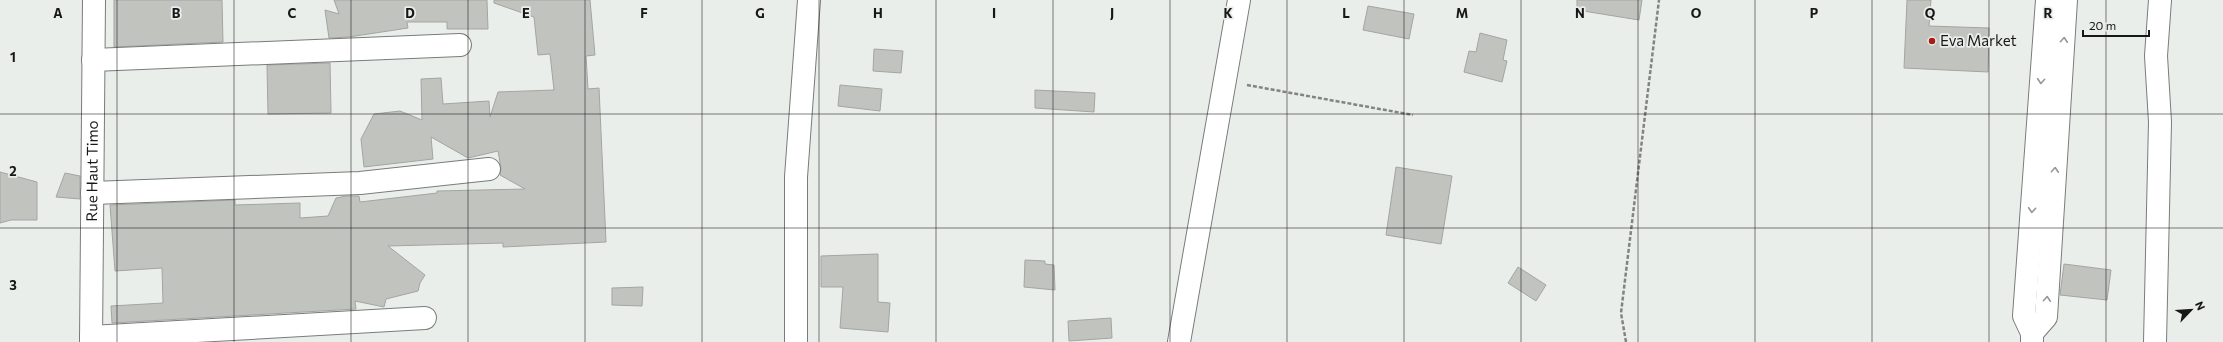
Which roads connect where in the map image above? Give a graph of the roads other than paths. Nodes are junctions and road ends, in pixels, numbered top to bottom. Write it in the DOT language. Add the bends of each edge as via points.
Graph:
graph roads {
  1 [pos="94,0"];
  2 [pos="809,0"];
  3 [pos="1239,0"];
  4 [pos="2047,0"];
  5 [pos="2066,0"];
  6 [pos="2160,0"];
  7 [pos="460,45"];
  8 [pos="93,60"];
  9 [pos="489,169"];
  10 [pos="92,193"];
  11 [pos="425,318"];
  12 [pos="2032,338"];
  13 [pos="91,340"];
  14 [pos="796,342"];
  15 [pos="1179,342"];
  16 [pos="2156,342"];
  1 -- 8 [label="street, Rue Haut Timo"];
  2 -- 14 [label="street" via="796,177"];
  3 -- 15 [label="street"];
  4 -- 12 [label="street, one-way" via="2024,316"];
  12 -- 5 [label="street, one-way" via="2046,317"];
  6 -- 16 [label="street" via="2156,56 2160,122"];
  7 -- 8 [label="street"];
  8 -- 10 [label="street, Rue Haut Timo"];
  9 -- 10 [label="street" via="360,183"];
  10 -- 13 [label="street, Rue Haut Timo"];
  11 -- 13 [label="street"];
}
